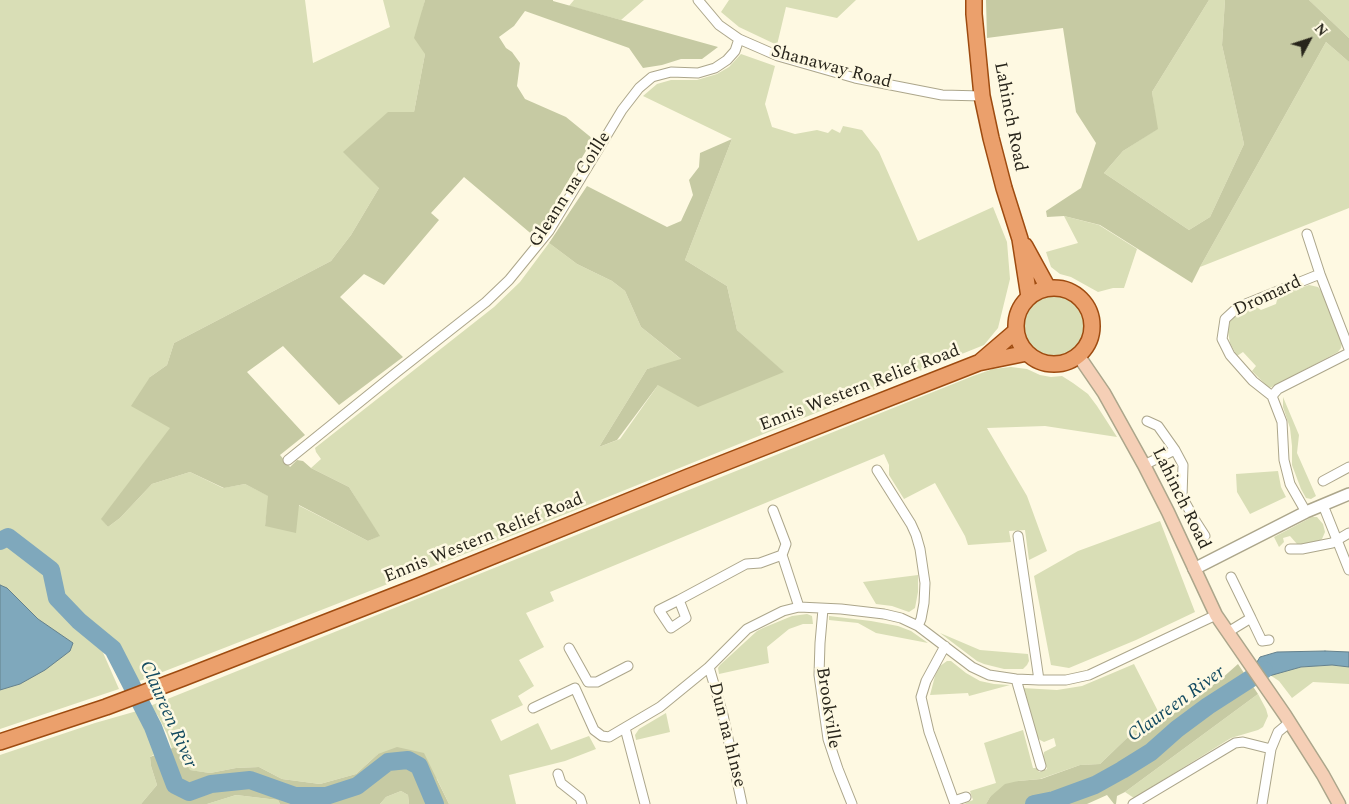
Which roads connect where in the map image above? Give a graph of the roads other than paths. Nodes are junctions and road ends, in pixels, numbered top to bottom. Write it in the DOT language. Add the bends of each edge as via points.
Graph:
graph roads {
  1 [pos="698,0"];
  2 [pos="974,0"];
  3 [pos="739,38"];
  4 [pos="982,96"];
  5 [pos="1307,234"];
  6 [pos="1020,239"];
  7 [pos="1320,274"];
  8 [pos="1048,288"];
  9 [pos="1029,297"];
  10 [pos="1016,332"];
  11 [pos="1349,349"];
  12 [pos="1027,353"];
  13 [pos="1349,353"];
  14 [pos="1078,355"];
  15 [pos="978,363"];
  16 [pos="1272,396"];
  17 [pos="1147,421"];
  18 [pos="302,450"];
  19 [pos="1175,450"];
  20 [pos="308,458"];
  21 [pos="288,460"];
  22 [pos="1144,465"];
  23 [pos="1349,467"];
  24 [pos="877,470"];
  25 [pos="1323,481"];
  26 [pos="1349,494"];
  27 [pos="1323,505"];
  28 [pos="773,510"];
  29 [pos="1306,512"];
  30 [pos="1349,533"];
  31 [pos="1018,536"];
  32 [pos="1206,536"];
  33 [pos="1337,541"];
  34 [pos="1290,549"];
  35 [pos="782,555"];
  36 [pos="1194,569"];
  37 [pos="1349,570"];
  38 [pos="1231,577"];
  39 [pos="679,600"];
  40 [pos="799,607"];
  41 [pos="823,609"];
  42 [pos="1216,615"];
  43 [pos="1251,618"];
  44 [pos="918,626"];
  45 [pos="1228,632"];
  46 [pos="1269,640"];
  47 [pos="944,646"];
  48 [pos="568,648"];
  49 [pos="628,666"];
  50 [pos="709,667"];
  51 [pos="1016,679"];
  52 [pos="1039,680"];
  53 [pos="588,682"];
  54 [pos="575,688"];
  55 [pos="533,708"];
  56 [pos="1290,722"];
  57 [pos="625,728"];
  58 [pos="0,742"];
  59 [pos="1271,749"];
  60 [pos="1041,766"];
  61 [pos="558,774"];
  62 [pos="966,797"];
  63 [pos="954,803"];
  64 [pos="582,804"];
  65 [pos="645,804"];
  66 [pos="742,804"];
  67 [pos="852,804"];
  68 [pos="1133,804"];
  69 [pos="1262,804"];
  70 [pos="1339,804"];
  1 -- 3 [label="street, Shanaway Road" via="720,25"];
  2 -- 4 [label="main road, Lahinch Road"];
  3 -- 4 [label="street, Shanaway Road" via="778,56 855,78 942,95"];
  3 -- 18 [label="street, Gleann na Coille" via="735,51 715,68 698,73 670,72 652,77 640,88 622,110 549,231 509,280"];
  4 -- 6 [label="main road, Lahinch Road"];
  5 -- 7 [label="street, Dromard"];
  6 -- 8 [label="main road, Lahinch Road"];
  6 -- 9 [label="main road, Lahinch Road"];
  7 -- 11 [label="street, Dromard"];
  7 -- 16 [label="street, Dromard" via="1238,307 1225,319 1222,339 1230,355 1253,381"];
  8 -- 9 [label="main road"];
  8 -- 14 [label="main road" via="1068,291 1084,303 1089,313 1092,324 1090,336"];
  9 -- 10 [label="main road" via="1016,319"];
  10 -- 12 [label="main road"];
  10 -- 15 [label="main road, Ennis Western Relief Road"];
  12 -- 14 [label="main road" via="1036,360 1058,364"];
  12 -- 15 [label="main road, Ennis Western Relief Road"];
  13 -- 16 [label="street" via="1278,389"];
  14 -- 22 [label="main road, Lahinch Road" via="1104,393"];
  15 -- 58 [label="main road, Ennis Western Relief Road" via="183,678"];
  16 -- 29 [label="street" via="1282,422 1284,460 1290,484"];
  17 -- 19 [label="street" via="1158,426"];
  18 -- 20 [label="street"];
  18 -- 21 [label="street, Gleann na Coille"];
  19 -- 22 [label="street"];
  19 -- 32 [label="street" via="1183,465 1182,497"];
  22 -- 36 [label="main road, Lahinch Road"];
  23 -- 25 [label="street"];
  24 -- 44 [label="street" via="911,524 920,549 925,583"];
  26 -- 27 [label="street"];
  27 -- 29 [label="street"];
  27 -- 33 [label="street"];
  28 -- 35 [label="street" via="786,544"];
  29 -- 36 [label="street"];
  30 -- 33 [label="street"];
  31 -- 52 [label="street"];
  33 -- 34 [label="street"];
  33 -- 37 [label="street"];
  35 -- 39 [label="street" via="746,564"];
  35 -- 40 [label="street"];
  36 -- 42 [label="main road, Lahinch Road"];
  38 -- 43 [label="street"];
  40 -- 41 [label="street, Dun na hInse"];
  40 -- 50 [label="street, Dun na hInse" via="783,611 747,629"];
  41 -- 44 [label="street, Dun na hInse" via="884,614"];
  41 -- 67 [label="street, Brookville" via="819,675 828,739"];
  42 -- 45 [label="main road, Lahinch Road"];
  42 -- 52 [label="street" via="1089,675 1066,680"];
  43 -- 45 [label="street"];
  43 -- 46 [label="street" via="1262,641"];
  44 -- 47 [label="street"];
  45 -- 56 [label="main road, Lahinch Road"];
  47 -- 51 [label="street" via="989,675"];
  47 -- 63 [label="street" via="921,697 928,732"];
  48 -- 53 [label="street"];
  49 -- 53 [label="street" via="597,682"];
  50 -- 57 [label="street, Dun na hInse" via="660,707"];
  50 -- 66 [label="street, Dun na hInse"];
  51 -- 52 [label="street"];
  51 -- 60 [label="street"];
  53 -- 54 [label="street"];
  54 -- 55 [label="street"];
  54 -- 57 [label="street, Dun na hInse" via="594,730 609,737"];
  56 -- 59 [label="street" via="1278,732"];
  56 -- 70 [label="main road, Lahinch Road"];
  57 -- 65 [label="street"];
  59 -- 68 [label="street" via="1235,743"];
  59 -- 69 [label="street"];
  61 -- 64 [label="street" via="561,783 580,798"];
  62 -- 63 [label="street"];
}
